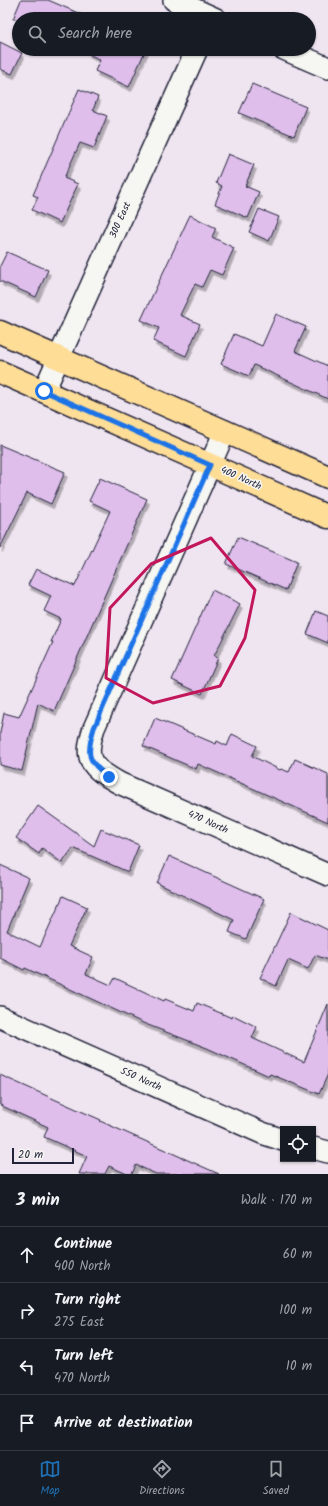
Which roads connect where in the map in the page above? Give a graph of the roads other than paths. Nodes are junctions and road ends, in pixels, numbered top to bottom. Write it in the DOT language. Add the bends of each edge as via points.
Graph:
graph roads {
  1 [pos="174,0"];
  2 [pos="208,12"];
  3 [pos="194,56"];
  4 [pos="300,56"];
  5 [pos="328,68"];
  6 [pos="0,332"];
  7 [pos="59,358"];
  8 [pos="0,372"];
  9 [pos="44,391"];
  10 [pos="225,431"];
  11 [pos="210,465"];
  12 [pos="328,477"];
  13 [pos="328,517"];
  14 [pos="328,874"];
  15 [pos="0,1017"];
  16 [pos="280,1139"];
  17 [pos="316,1149"];
  18 [pos="328,1152"];
  1 -- 2 [label="street"];
  3 -- 7 [label="street, 300 East"];
  4 -- 5 [label="street"];
  6 -- 7 [label="main road"];
  7 -- 9 [label="street, 300 East"];
  7 -- 10 [label="main road"];
  8 -- 9 [label="main road, 400 North"];
  9 -- 11 [label="main road, 400 North"];
  10 -- 11 [label="street"];
  10 -- 12 [label="main road"];
  11 -- 13 [label="main road, 400 North"];
  11 -- 14 [label="street, 470 North" via="94,728 89,752 91,762 119,783"];
  15 -- 16 [label="street, 550 North"];
  17 -- 18 [label="street"];
}
